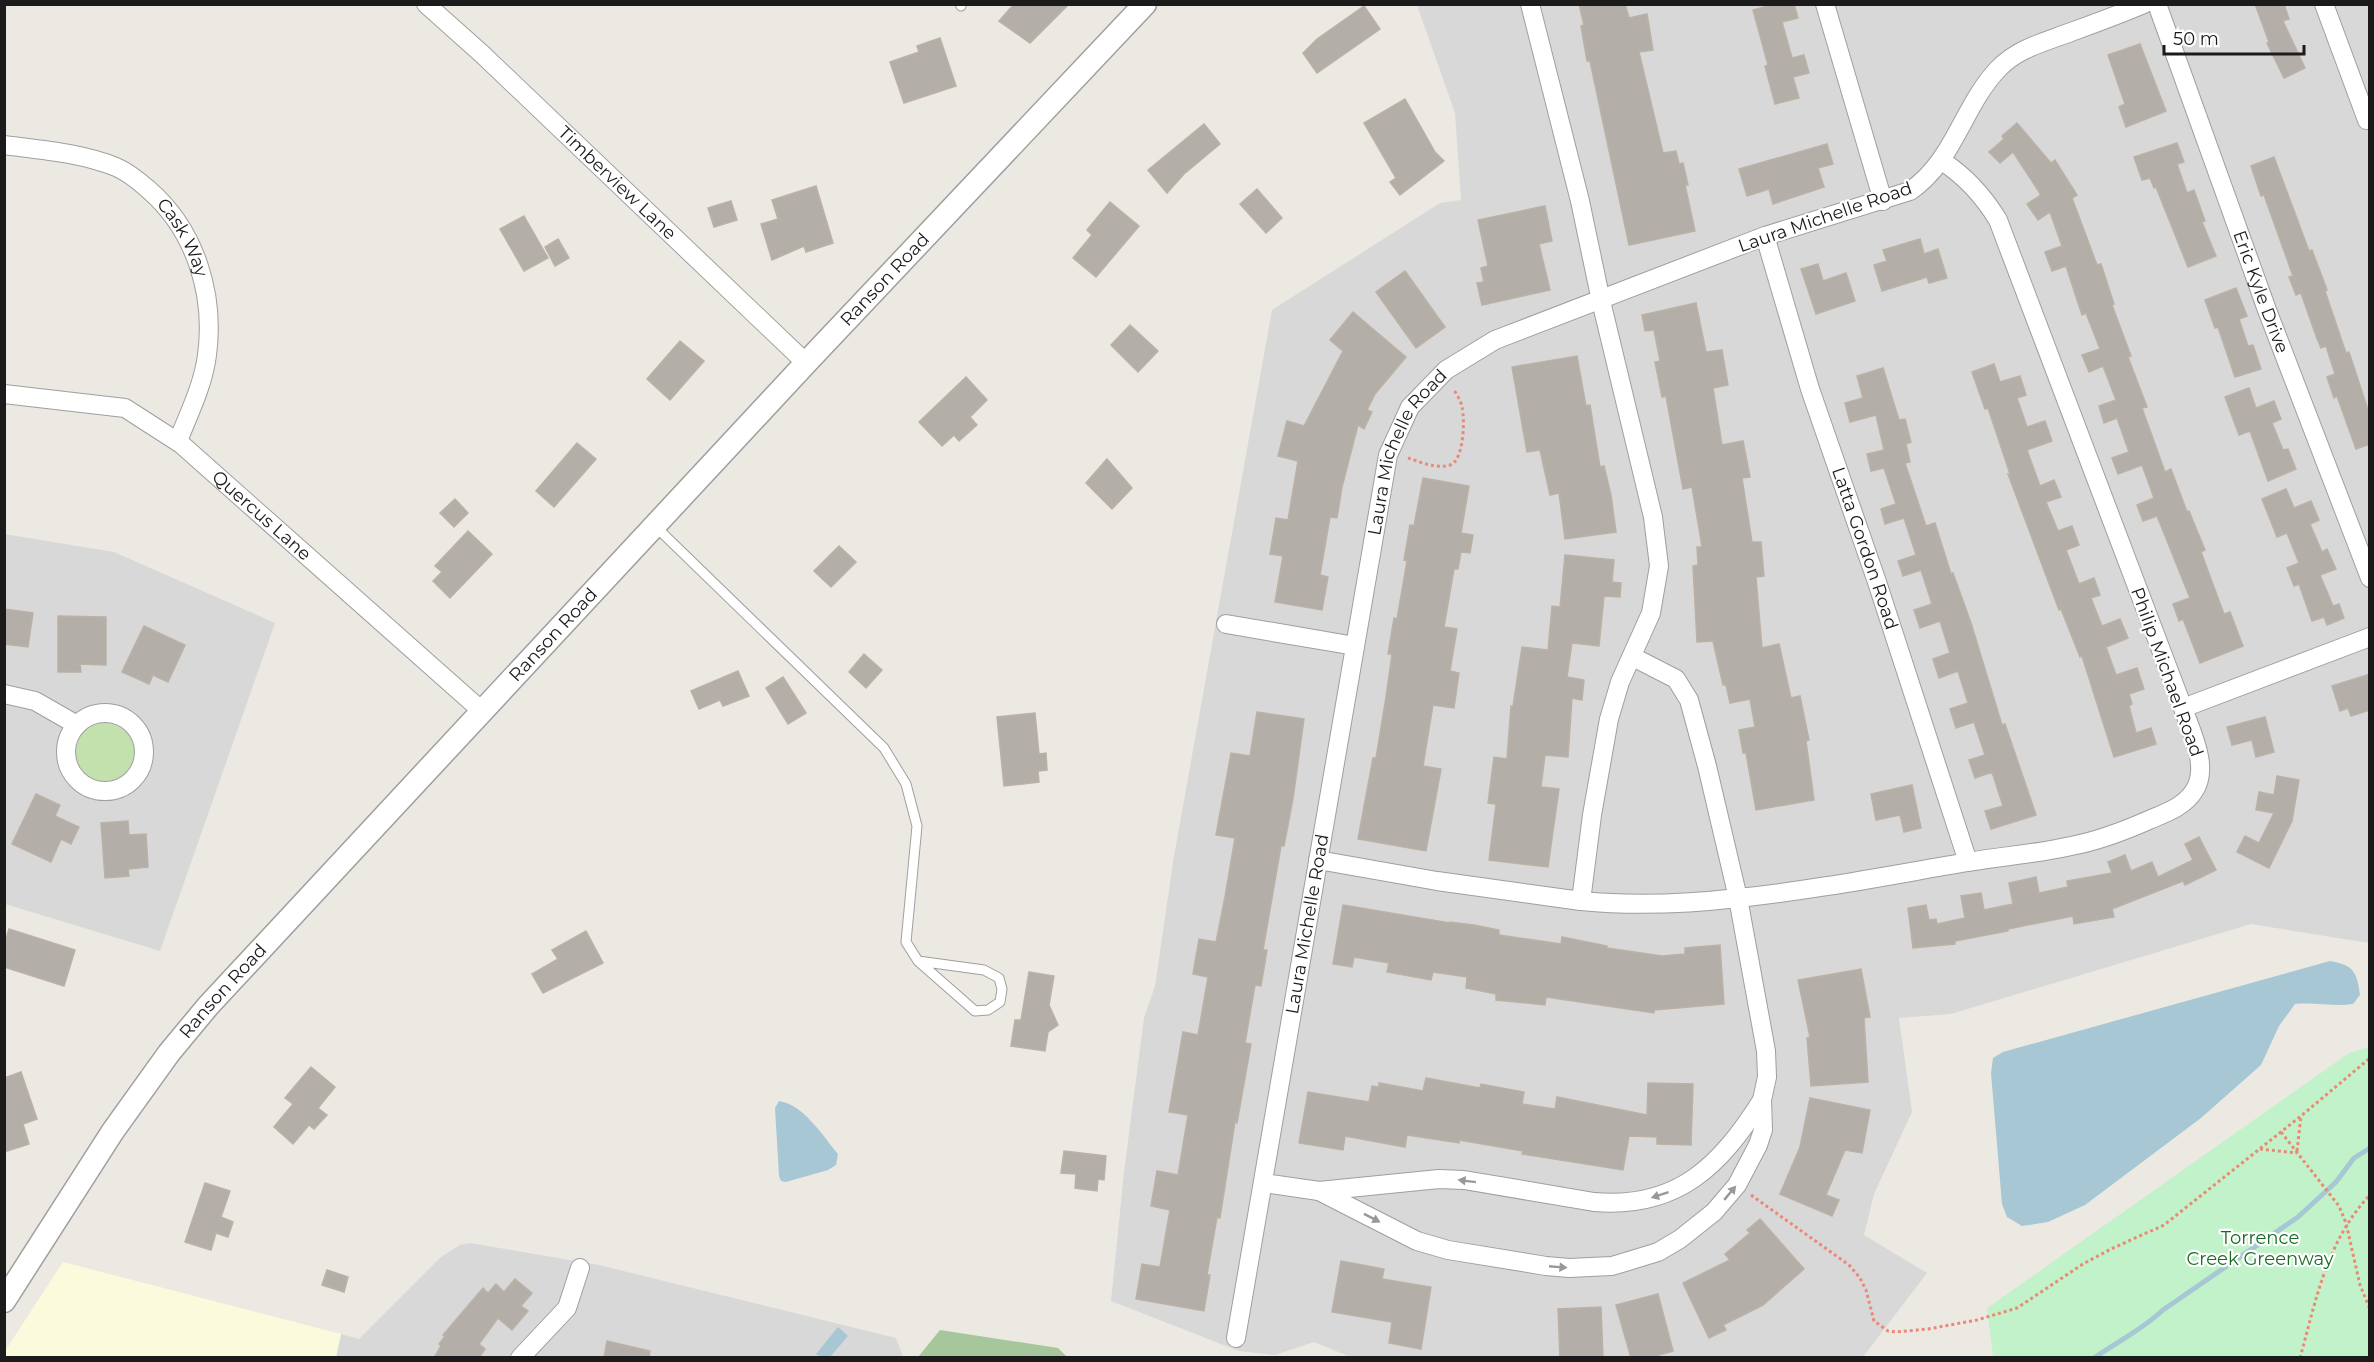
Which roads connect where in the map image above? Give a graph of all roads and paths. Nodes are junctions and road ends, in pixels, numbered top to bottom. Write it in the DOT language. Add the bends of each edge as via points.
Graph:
graph roads {
  1 [pos="426,4"];
  2 [pos="1145,4"];
  3 [pos="1530,4"];
  4 [pos="1825,4"];
  5 [pos="2144,4"];
  6 [pos="2157,4"];
  7 [pos="2324,4"];
  8 [pos="2368,120"];
  9 [pos="4,145"];
  10 [pos="1942,161"];
  11 [pos="1883,201"];
  12 [pos="1765,236"];
  13 [pos="1601,301"];
  14 [pos="807,363"];
  15 [pos="1454,390"];
  16 [pos="4,394"];
  17 [pos="178,441"];
  18 [pos="1408,458"];
  19 [pos="655,526"];
  20 [pos="2370,578"];
  21 [pos="1226,624"];
  22 [pos="2370,637"];
  23 [pos="1355,646"];
  24 [pos="1633,657"];
  25 [pos="4,694"];
  26 [pos="2183,708"];
  27 [pos="483,712"];
  28 [pos="77,725"];
  29 [pos="1318,860"];
  30 [pos="1968,862"];
  31 [pos="1738,898"];
  32 [pos="1581,901"];
  33 [pos="918,961"];
  34 [pos="2370,1058"];
  35 [pos="1762,1100"];
  36 [pos="2301,1116"];
  37 [pos="2281,1132"];
  38 [pos="2259,1149"];
  39 [pos="2297,1153"];
  40 [pos="1264,1183"];
  41 [pos="1737,1185"];
  42 [pos="1319,1191"];
  43 [pos="2370,1195"];
  44 [pos="2346,1223"];
  45 [pos="580,1268"];
  46 [pos="4,1301"];
  47 [pos="2370,1309"];
  48 [pos="1236,1338"];
  49 [pos="520,1358"];
  50 [pos="2300,1358"];
  1 -- 14 [label="street, Timberview Lane"];
  2 -- 14 [label="street, Ranson Road"];
  3 -- 13 [label="street"];
  4 -- 11 [label="street"];
  5 -- 10 [label="street, Laura Michelle Road" via="2014,56 1986,83"];
  6 -- 20 [label="street, Eric Kyle Drive" via="2267,310"];
  7 -- 8 [label="street"];
  9 -- 17 [label="street, Cask Way" via="89,158 118,168 162,201 177,221 197,258 205,284 210,332 201,383"];
  10 -- 11 [label="street, Laura Michelle Road" via="1910,191"];
  10 -- 26 [label="street, Philip Michael Road" via="1987,202 1998,220"];
  11 -- 12 [label="street, Laura Michelle Road"];
  12 -- 13 [label="street, Laura Michelle Road"];
  12 -- 30 [label="street, Latta Gordon Road" via="1810,388"];
  13 -- 23 [label="street, Laura Michelle Road" via="1495,340 1446,370 1410,407 1388,455"];
  13 -- 24 [label="street" via="1657,541 1659,566 1652,613"];
  14 -- 19 [label="street, Ranson Road"];
  15 -- 18 [label="path" via="1463,411 1462,443 1456,461 1439,466"];
  16 -- 17 [label="street, Quercus Lane" via="125,408"];
  17 -- 27 [label="street, Quercus Lane"];
  19 -- 27 [label="street, Ranson Road"];
  19 -- 33 [label="lane" via="890,757 906,784 917,826 906,942"];
  21 -- 23 [label="street"];
  22 -- 26 [label="street"];
  23 -- 29 [label="street, Laura Michelle Road"];
  24 -- 31 [label="street" via="1676,679 1689,700"];
  24 -- 32 [label="street" via="1620,682 1609,719"];
  25 -- 28 [label="street" via="35,701"];
  26 -- 30 [label="street, Philip Michael Road" via="2200,764 2195,790 2185,802 2170,812 2090,842"];
  27 -- 46 [label="street, Ranson Road" via="277,930 169,1053 113,1131"];
  28 -- 28 [label="street" via="105,712 130,721 144,750 140,770 132,780 121,787 97,790 75,777 66,754 67,742"];
  29 -- 32 [label="street, Philip Michael Road"];
  29 -- 40 [label="street, Laura Michelle Road"];
  30 -- 31 [label="street, Philip Michael Road" via="1814,890"];
  31 -- 32 [label="street, Philip Michael Road" via="1691,903"];
  31 -- 35 [label="street" via="1766,1051 1767,1077"];
  33 -- 33 [label="lane" via="975,1011 988,1010 1000,1002 999,978 984,970"];
  34 -- 36 [label="path"];
  35 -- 41 [label="street" via="1763,1130"];
  35 -- 42 [label="street, one-way" via="1729,1146 1702,1173 1675,1190 1647,1199 1602,1202 1439,1179"];
  36 -- 37 [label="path"];
  36 -- 39 [label="path"];
  37 -- 38 [label="path"];
  37 -- 39 [label="path"];
  38 -- 39 [label="path"];
  38 -- 41 [label="path" via="2164,1225 2102,1254 2017,1308 1977,1320 1896,1332 1874,1321 1866,1290 1849,1265"];
  39 -- 44 [label="path" via="2339,1206"];
  40 -- 42 [label="street"];
  40 -- 48 [label="street, Laura Michelle Road"];
  42 -- 41 [label="street, one-way" via="1417,1241 1448,1250 1578,1268 1612,1266 1658,1252 1714,1212"];
  43 -- 44 [label="path"];
  44 -- 47 [label="path"];
  44 -- 50 [label="path" via="2327,1266"];
  45 -- 49 [label="street" via="567,1308"];
}
